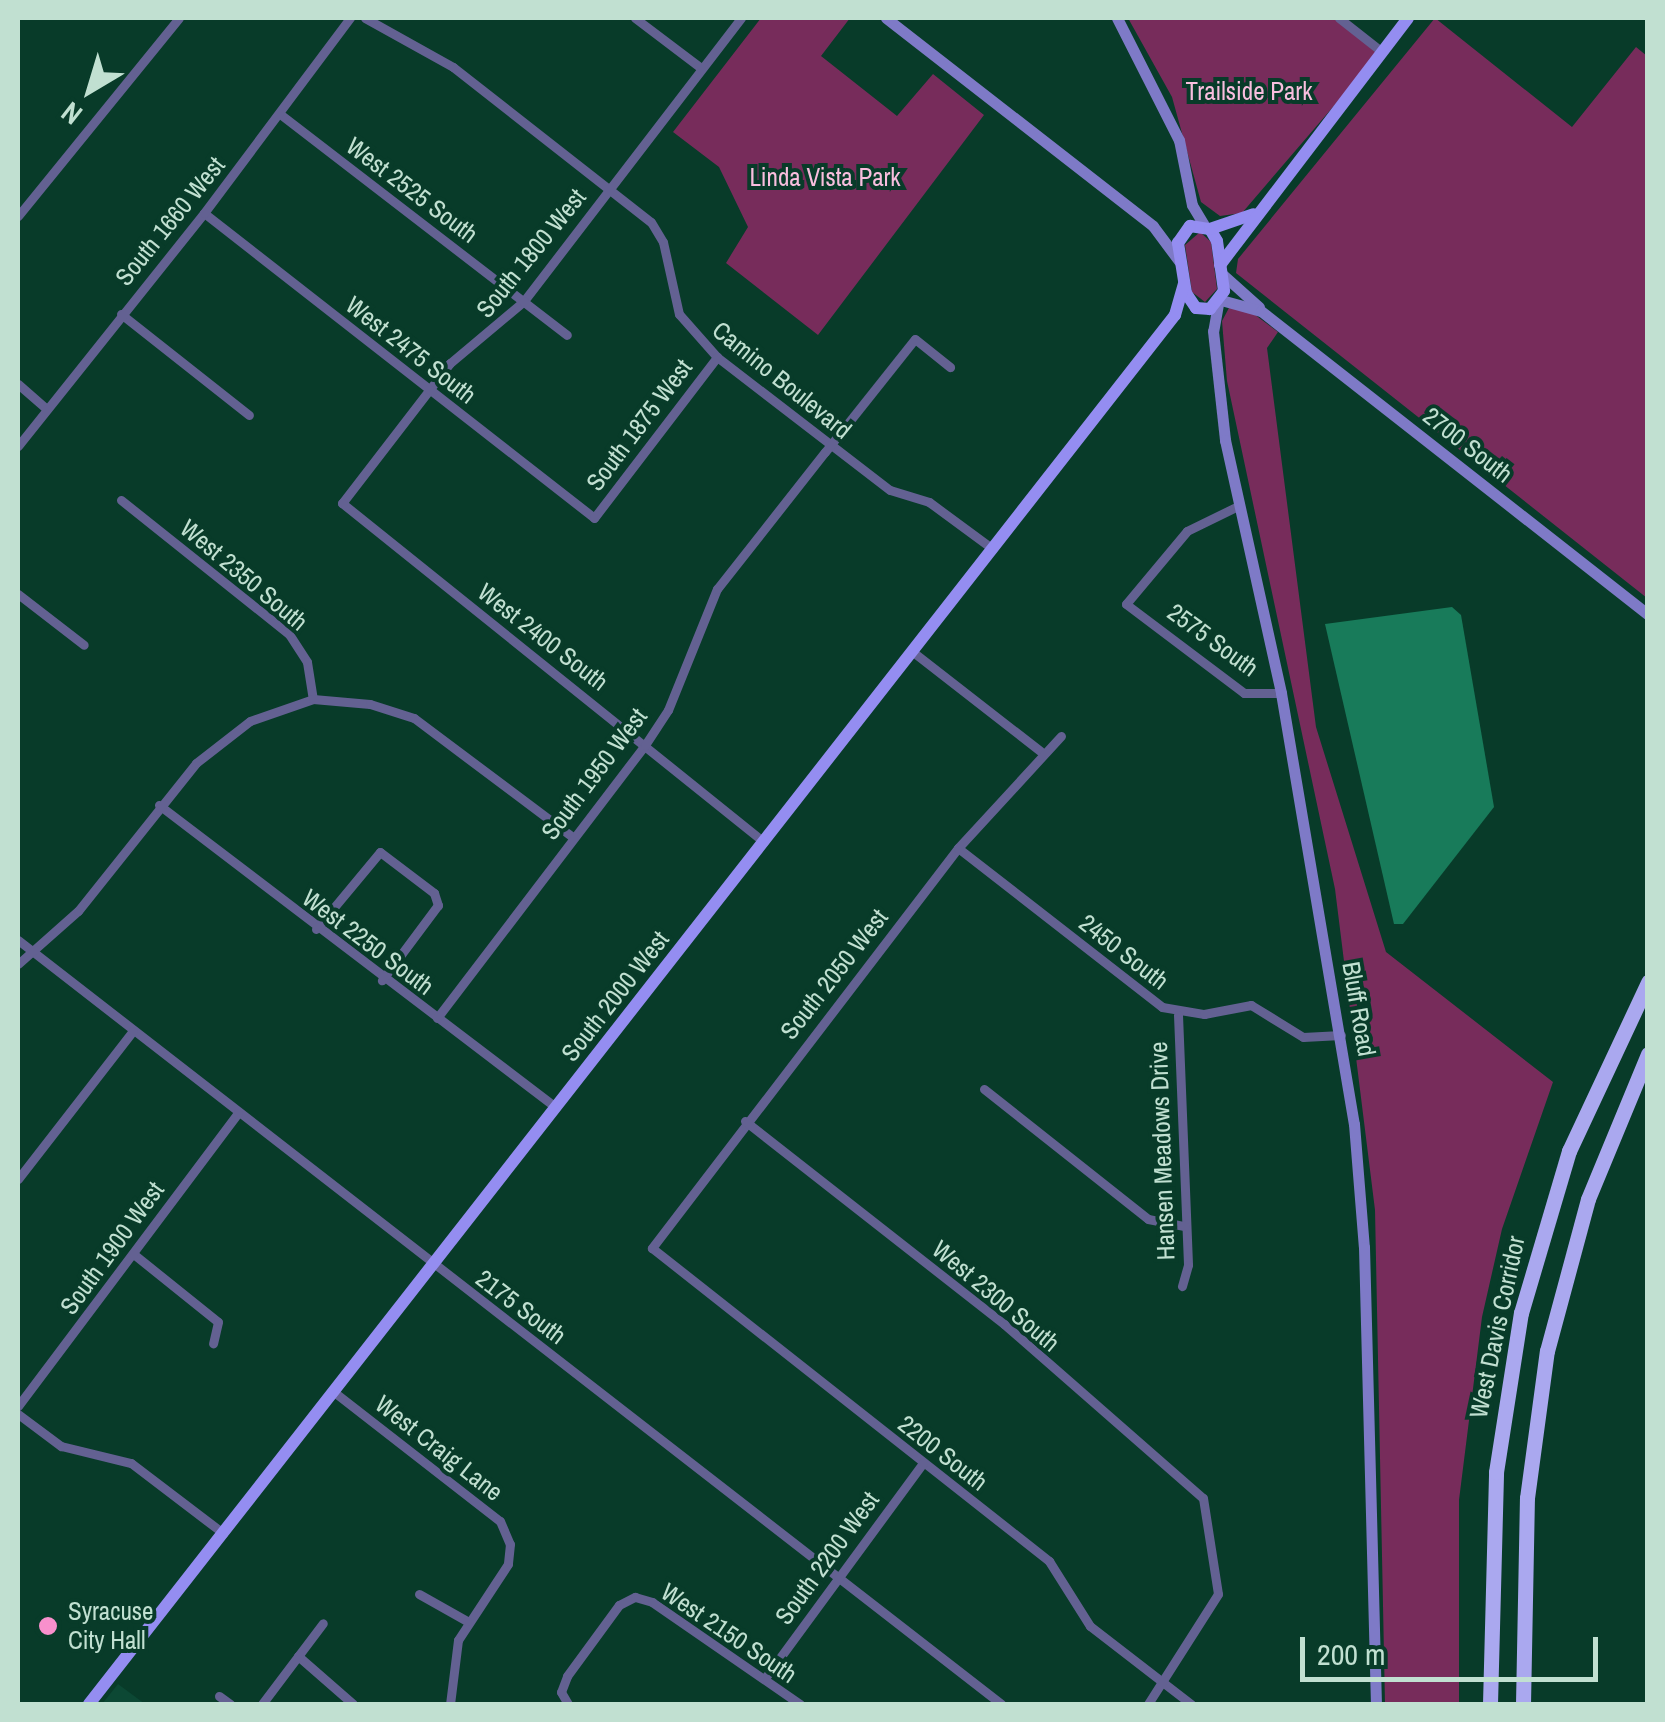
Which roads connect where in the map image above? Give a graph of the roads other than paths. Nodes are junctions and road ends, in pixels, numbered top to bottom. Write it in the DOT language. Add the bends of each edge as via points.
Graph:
graph roads {
  1 [pos="180,18"];
  2 [pos="350,18"];
  3 [pos="365,18"];
  4 [pos="635,18"];
  5 [pos="741,18"];
  6 [pos="886,18"];
  7 [pos="1118,18"];
  8 [pos="1339,18"];
  9 [pos="1408,18"];
  10 [pos="1381,52"];
  11 [pos="700,68"];
  12 [pos="280,114"];
  13 [pos="609,187"];
  14 [pos="1190,196"];
  15 [pos="204,214"];
  16 [pos="1254,214"];
  17 [pos="18,216"];
  18 [pos="1153,226"];
  19 [pos="1208,228"];
  20 [pos="1184,231"];
  21 [pos="1181,265"];
  22 [pos="1221,269"];
  23 [pos="1184,284"];
  24 [pos="524,301"];
  25 [pos="1220,302"];
  26 [pos="1199,308"];
  27 [pos="1262,311"];
  28 [pos="122,314"];
  29 [pos="1174,315"];
  30 [pos="1213,332"];
  31 [pos="567,335"];
  32 [pos="717,357"];
  33 [pos="950,367"];
  34 [pos="18,384"];
  35 [pos="428,390"];
  36 [pos="46,408"];
  37 [pos="249,415"];
  38 [pos="830,445"];
  39 [pos="18,446"];
  40 [pos="121,500"];
  41 [pos="342,503"];
  42 [pos="1238,506"];
  43 [pos="594,518"];
  44 [pos="992,548"];
  45 [pos="18,594"];
  46 [pos="1648,614"];
  47 [pos="84,645"];
  48 [pos="913,652"];
  49 [pos="1282,693"];
  50 [pos="313,699"];
  51 [pos="1060,736"];
  52 [pos="645,745"];
  53 [pos="1040,751"];
  54 [pos="159,805"];
  55 [pos="571,836"];
  56 [pos="764,842"];
  57 [pos="958,848"];
  58 [pos="316,929"];
  59 [pos="18,940"];
  60 [pos="32,951"];
  61 [pos="18,964"];
  62 [pos="382,980"];
  63 [pos="1648,982"];
  64 [pos="1178,1014"];
  65 [pos="438,1018"];
  66 [pos="133,1032"];
  67 [pos="1341,1035"];
  68 [pos="1648,1054"];
  69 [pos="984,1089"];
  70 [pos="556,1107"];
  71 [pos="238,1113"];
  72 [pos="746,1121"];
  73 [pos="18,1179"];
  74 [pos="1184,1226"];
  75 [pos="652,1248"];
  76 [pos="136,1256"];
  77 [pos="432,1263"];
  78 [pos="1182,1286"];
  79 [pos="213,1343"];
  80 [pos="334,1392"];
  81 [pos="18,1410"];
  82 [pos="923,1463"];
  83 [pos="223,1533"];
  84 [pos="839,1575"];
  85 [pos="419,1594"];
  86 [pos="468,1621"];
  87 [pos="322,1624"];
  88 [pos="298,1656"];
  89 [pos="765,1678"];
  90 [pos="1164,1684"];
  91 [pos="219,1696"];
  92 [pos="89,1704"];
  93 [pos="230,1704"];
  94 [pos="262,1704"];
  95 [pos="352,1704"];
  96 [pos="450,1704"];
  97 [pos="568,1704"];
  98 [pos="800,1704"];
  99 [pos="1001,1704"];
  100 [pos="1148,1704"];
  101 [pos="1190,1704"];
  102 [pos="1376,1704"];
  103 [pos="1490,1704"];
  104 [pos="1524,1704"];
  1 -- 17 [label="street"];
  2 -- 12 [label="street, South 1660 West"];
  3 -- 13 [label="street, Camino Boulevard" via="453,67"];
  4 -- 11 [label="street"];
  5 -- 11 [label="street, South 1800 West"];
  6 -- 18 [label="street"];
  7 -- 14 [label="street" via="1179,140"];
  8 -- 10 [label="street"];
  9 -- 10 [label="main road"];
  10 -- 16 [label="main road"];
  11 -- 13 [label="street, South 1800 West"];
  12 -- 15 [label="street, South 1660 West"];
  12 -- 24 [label="street, West 2525 South"];
  13 -- 24 [label="street, South 1800 West"];
  13 -- 32 [label="street, Camino Boulevard" via="651,222 663,242 679,314"];
  14 -- 19 [label="street"];
  14 -- 20 [label="street"];
  15 -- 28 [label="street, South 1660 West"];
  15 -- 35 [label="street, West 2475 South"];
  16 -- 19 [label="main road"];
  16 -- 22 [label="main road"];
  18 -- 20 [label="street"];
  18 -- 21 [label="street"];
  19 -- 20 [label="main road"];
  19 -- 22 [label="main road"];
  20 -- 21 [label="main road"];
  21 -- 23 [label="main road"];
  22 -- 25 [label="main road"];
  22 -- 27 [label="street, 2700 South"];
  23 -- 26 [label="main road"];
  23 -- 29 [label="main road, South 2000 West"];
  24 -- 31 [label="street, West 2525 South"];
  24 -- 35 [label="street, South 1800 West"];
  25 -- 26 [label="main road"];
  25 -- 27 [label="street"];
  25 -- 30 [label="street, Bluff Road"];
  26 -- 29 [label="main road"];
  26 -- 30 [label="street, Bluff Road"];
  27 -- 46 [label="street, 2700 South"];
  28 -- 36 [label="street, South 1660 West"];
  28 -- 37 [label="street"];
  29 -- 44 [label="main road, South 2000 West"];
  30 -- 42 [label="street, Bluff Road"];
  32 -- 38 [label="street, Camino Boulevard"];
  32 -- 43 [label="street, South 1875 West"];
  33 -- 38 [label="street, South 1950 West" via="914,338"];
  34 -- 36 [label="street"];
  35 -- 41 [label="street, South 1800 West"];
  35 -- 43 [label="street, West 2475 South"];
  36 -- 39 [label="street, South 1660 West"];
  38 -- 44 [label="street, Camino Boulevard" via="890,490 929,502"];
  38 -- 52 [label="street, South 1950 West" via="718,589 668,710"];
  40 -- 50 [label="street, West 2350 South" via="289,634 307,662"];
  41 -- 52 [label="street, West 2400 South"];
  42 -- 49 [label="street, Bluff Road"];
  42 -- 49 [label="street, 2575 South" via="1187,532 1126,604 1244,693"];
  44 -- 48 [label="main road, South 2000 West"];
  45 -- 47 [label="street"];
  48 -- 53 [label="street"];
  48 -- 56 [label="main road, South 2000 West"];
  49 -- 67 [label="street, Bluff Road"];
  50 -- 54 [label="street" via="250,720 196,763"];
  50 -- 55 [label="street" via="370,704 414,718"];
  51 -- 53 [label="street, South 2050 West"];
  52 -- 55 [label="street, South 1950 West"];
  52 -- 56 [label="street, West 2400 South"];
  53 -- 57 [label="street, South 2050 West"];
  54 -- 58 [label="street, West 2250 South"];
  54 -- 60 [label="street" via="78,911"];
  55 -- 65 [label="street, South 1950 West"];
  56 -- 70 [label="main road, South 2000 West"];
  57 -- 64 [label="street, 2450 South"];
  57 -- 72 [label="street, South 2050 West"];
  58 -- 62 [label="street, West 2250 South"];
  58 -- 62 [label="street" via="374,854 388,857 440,900"];
  59 -- 60 [label="street, 2175 South"];
  60 -- 61 [label="street"];
  60 -- 66 [label="street, 2175 South"];
  62 -- 65 [label="street, West 2250 South"];
  63 -- 103 [label="highway, West Davis Corridor" via="1570,1150 1521,1312 1496,1472"];
  64 -- 67 [label="street, 2450 South" via="1251,1005 1303,1037"];
  64 -- 74 [label="street, Hansen Meadows Drive"];
  65 -- 70 [label="street, West 2250 South"];
  66 -- 71 [label="street, 2175 South"];
  66 -- 73 [label="street"];
  67 -- 102 [label="street, Bluff Road" via="1364,1247"];
  68 -- 104 [label="highway" via="1588,1198 1547,1352 1528,1498"];
  69 -- 74 [label="street" via="1148,1218"];
  70 -- 77 [label="main road, South 2000 West"];
  71 -- 76 [label="street, South 1900 West"];
  71 -- 77 [label="street, 2175 South"];
  72 -- 75 [label="street, South 2050 West" via="714,1174"];
  72 -- 90 [label="street, West 2300 South" via="1004,1324 1191,1483 1209,1512 1218,1594"];
  74 -- 78 [label="street, Hansen Meadows Drive" via="1188,1265"];
  75 -- 82 [label="street, 2200 South"];
  76 -- 79 [label="street" via="218,1322"];
  76 -- 81 [label="street, South 1900 West"];
  77 -- 80 [label="main road, South 2000 West"];
  77 -- 84 [label="street, 2175 South"];
  80 -- 83 [label="main road, South 2000 West"];
  80 -- 86 [label="street, West Craig Lane" via="500,1521 510,1544 508,1564"];
  81 -- 83 [label="street" via="61,1446 131,1463"];
  82 -- 84 [label="street, South 2200 West"];
  82 -- 90 [label="street, 2200 South" via="1049,1561 1090,1626"];
  83 -- 92 [label="main road, South 2000 West"];
  84 -- 89 [label="street, South 2200 West"];
  84 -- 99 [label="street, 2175 South"];
  85 -- 86 [label="street"];
  86 -- 96 [label="street" via="453,1654"];
  87 -- 88 [label="street"];
  88 -- 94 [label="street"];
  88 -- 95 [label="street"];
  89 -- 97 [label="street, West 2150 South" via="635,1597 619,1605 561,1692"];
  89 -- 98 [label="street, West 2150 South"];
  90 -- 100 [label="street"];
  90 -- 101 [label="street, 2200 South"];
  91 -- 93 [label="street"];
}
